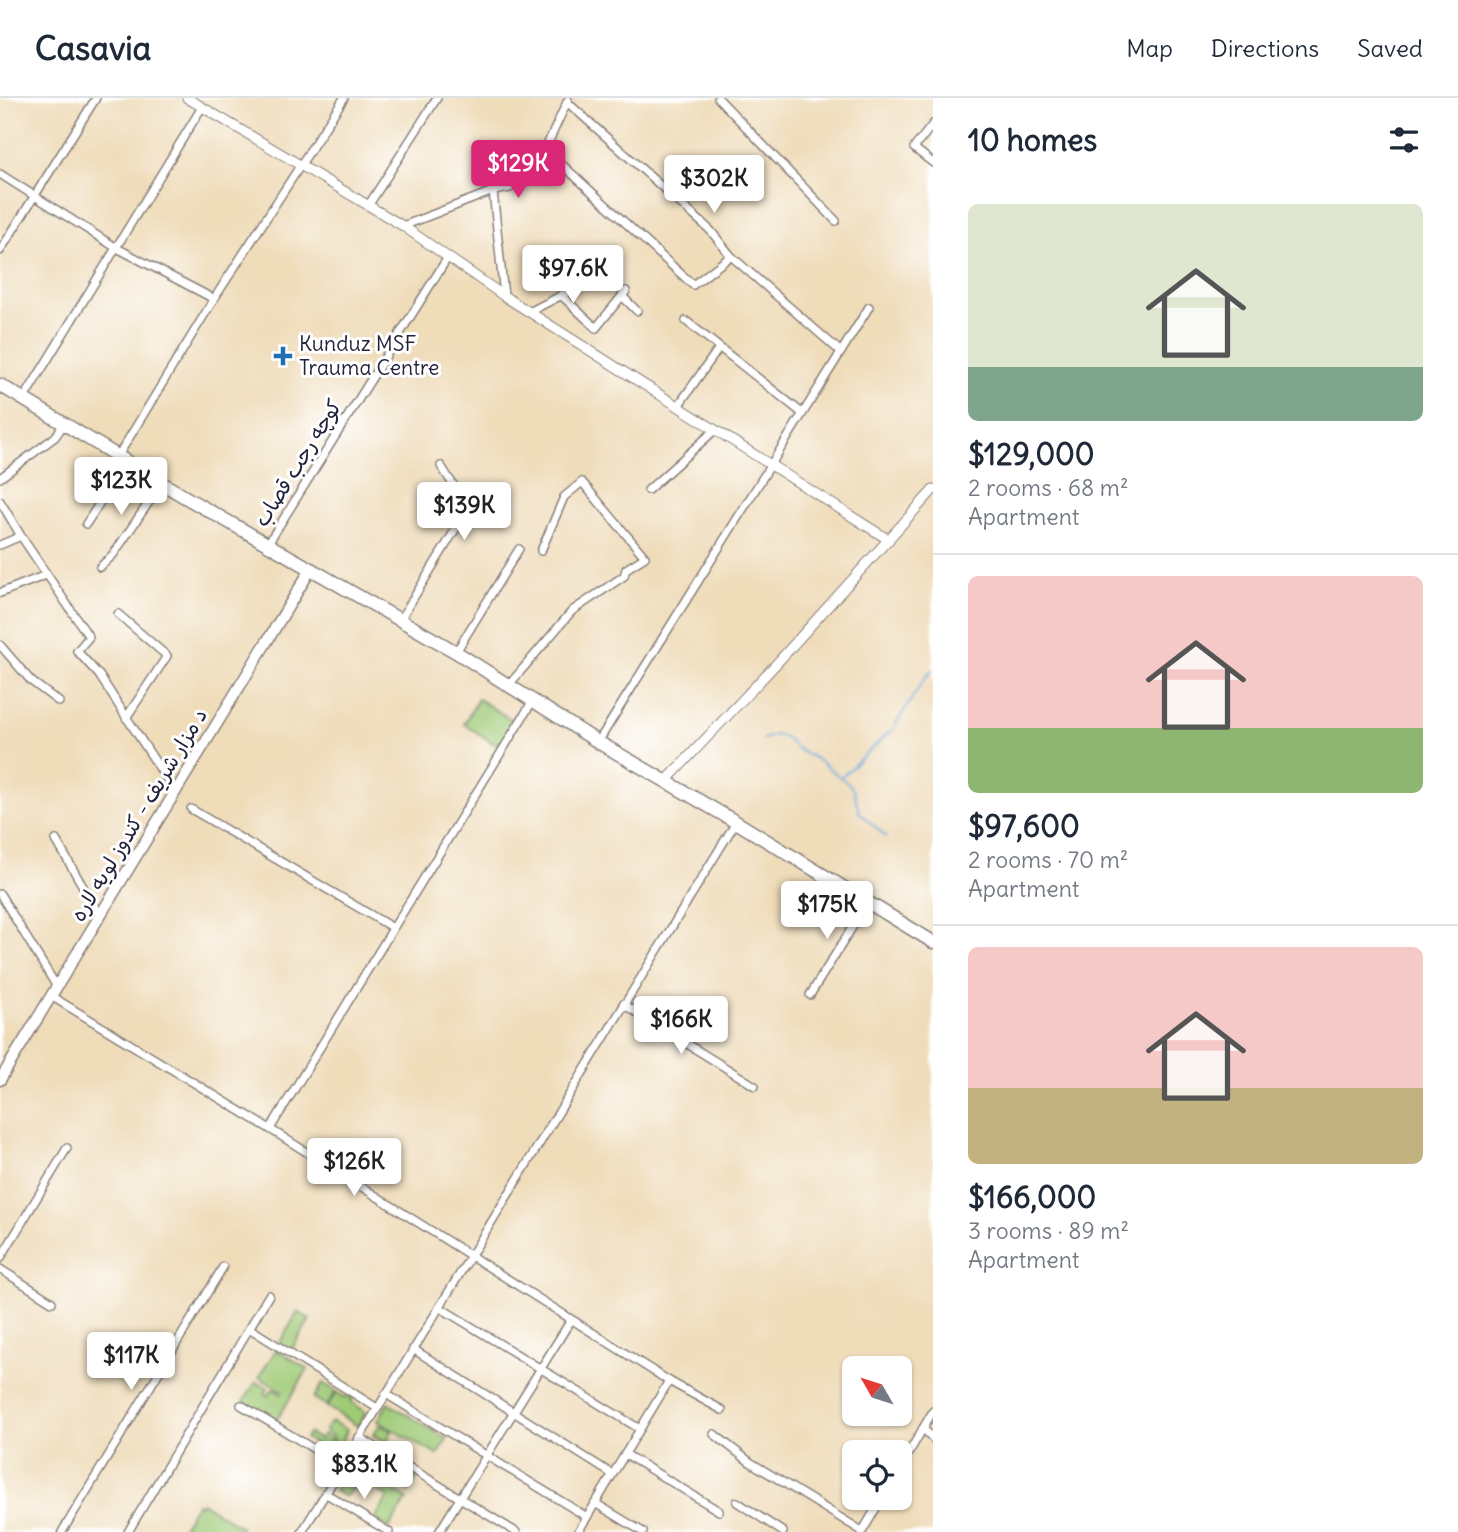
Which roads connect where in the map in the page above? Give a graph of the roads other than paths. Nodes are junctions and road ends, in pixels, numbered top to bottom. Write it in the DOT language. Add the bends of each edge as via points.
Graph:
graph roads {
  1 [pos="96,98"];
  2 [pos="187,98"];
  3 [pos="344,98"];
  4 [pos="437,98"];
  5 [pos="718,98"];
  6 [pos="569,100"];
  7 [pos="200,103"];
  8 [pos="933,124"];
  9 [pos="544,148"];
  10 [pos="301,163"];
  11 [pos="933,163"];
  12 [pos="0,174"];
  13 [pos="493,191"];
  14 [pos="34,196"];
  15 [pos="368,206"];
  16 [pos="836,221"];
  17 [pos="403,226"];
  18 [pos="115,247"];
  19 [pos="0,251"];
  20 [pos="731,256"];
  21 [pos="448,257"];
  22 [pos="559,277"];
  23 [pos="561,295"];
  24 [pos="505,296"];
  25 [pos="214,299"];
  26 [pos="869,307"];
  27 [pos="637,310"];
  28 [pos="529,312"];
  29 [pos="686,321"];
  30 [pos="719,348"];
  31 [pos="841,352"];
  32 [pos="0,385"];
  33 [pos="23,400"];
  34 [pos="678,406"];
  35 [pos="802,413"];
  36 [pos="64,424"];
  37 [pos="715,430"];
  38 [pos="123,458"];
  39 [pos="441,466"];
  40 [pos="770,466"];
  41 [pos="0,478"];
  42 [pos="162,483"];
  43 [pos="648,490"];
  44 [pos="933,490"];
  45 [pos="0,501"];
  46 [pos="86,524"];
  47 [pos="22,536"];
  48 [pos="889,540"];
  49 [pos="0,545"];
  50 [pos="267,545"];
  51 [pos="519,549"];
  52 [pos="541,551"];
  53 [pos="100,567"];
  54 [pos="311,569"];
  55 [pos="46,575"];
  56 [pos="0,593"];
  57 [pos="118,614"];
  58 [pos="400,620"];
  59 [pos="0,645"];
  60 [pos="456,652"];
  61 [pos="509,686"];
  62 [pos="59,702"];
  63 [pos="532,702"];
  64 [pos="126,718"];
  65 [pos="598,742"];
  66 [pos="666,781"];
  67 [pos="175,792"];
  68 [pos="191,809"];
  69 [pos="736,822"];
  70 [pos="56,840"];
  71 [pos="0,894"];
  72 [pos="868,902"];
  73 [pos="100,916"];
  74 [pos="393,928"];
  75 [pos="933,942"];
  76 [pos="54,992"];
  77 [pos="810,995"];
  78 [pos="623,1003"];
  79 [pos="0,1080"];
  80 [pos="755,1086"];
  81 [pos="270,1129"];
  82 [pos="67,1148"];
  83 [pos="471,1254"];
  84 [pos="0,1259"];
  85 [pos="223,1267"];
  86 [pos="0,1269"];
  87 [pos="269,1295"];
  88 [pos="52,1303"];
  89 [pos="439,1307"];
  90 [pos="571,1320"];
  91 [pos="249,1328"];
  92 [pos="413,1349"];
  93 [pos="137,1357"];
  94 [pos="540,1369"];
  95 [pos="160,1371"];
  96 [pos="669,1381"];
  97 [pos="386,1394"];
  98 [pos="242,1405"];
  99 [pos="377,1408"];
  100 [pos="722,1410"];
  101 [pos="933,1411"];
  102 [pos="513,1412"];
  103 [pos="923,1428"];
  104 [pos="640,1429"];
  105 [pos="714,1434"];
  106 [pos="359,1437"];
  107 [pos="933,1438"];
  108 [pos="912,1447"];
  109 [pos="625,1454"];
  110 [pos="486,1456"];
  111 [pos="342,1466"];
  112 [pos="612,1474"];
  113 [pos="325,1493"];
  114 [pos="460,1498"];
  115 [pos="737,1502"];
  116 [pos="595,1503"];
  117 [pos="875,1510"];
  118 [pos="719,1511"];
  119 [pos="587,1517"];
  120 [pos="862,1531"];
  121 [pos="62,1532"];
  122 [pos="128,1532"];
  123 [pos="302,1532"];
  124 [pos="389,1532"];
  125 [pos="439,1532"];
  126 [pos="516,1532"];
  127 [pos="578,1532"];
  128 [pos="642,1532"];
  129 [pos="783,1532"];
  1 -- 14 [label="street"];
  2 -- 7 [label="street"];
  3 -- 10 [label="street"];
  4 -- 15 [label="street"];
  5 -- 16 [label="street"];
  6 -- 9 [label="street"];
  6 -- 20 [label="street" via="710,230"];
  7 -- 10 [label="street"];
  7 -- 18 [label="street"];
  8 -- 11 [label="street" via="914,148"];
  9 -- 13 [label="street" via="527,181"];
  9 -- 20 [label="street" via="693,285"];
  10 -- 15 [label="street"];
  10 -- 25 [label="street"];
  12 -- 14 [label="street"];
  13 -- 17 [label="street"];
  13 -- 24 [label="street"];
  14 -- 18 [label="street"];
  14 -- 19 [label="street"];
  15 -- 17 [label="street"];
  17 -- 21 [label="street"];
  18 -- 25 [label="street"];
  18 -- 33 [label="street"];
  20 -- 31 [label="street"];
  21 -- 24 [label="street"];
  21 -- 50 [label="street, کوچه رجب قصاب"];
  22 -- 23 [label="street" via="568,292"];
  23 -- 27 [label="street" via="596,328 624,294"];
  23 -- 28 [label="street"];
  24 -- 28 [label="street"];
  25 -- 38 [label="street"];
  26 -- 31 [label="street"];
  28 -- 34 [label="street"];
  29 -- 30 [label="street"];
  30 -- 34 [label="street"];
  30 -- 35 [label="street"];
  31 -- 35 [label="street"];
  32 -- 33 [label="highway"];
  33 -- 36 [label="highway"];
  34 -- 37 [label="street"];
  35 -- 40 [label="street"];
  36 -- 38 [label="highway"];
  36 -- 41 [label="street" via="55,437"];
  37 -- 40 [label="street"];
  37 -- 43 [label="street"];
  38 -- 42 [label="highway"];
  38 -- 46 [label="street"];
  39 -- 58 [label="street" via="471,504"];
  40 -- 48 [label="street"];
  40 -- 65 [label="street"];
  42 -- 50 [label="highway"];
  42 -- 53 [label="street"];
  44 -- 48 [label="street"];
  45 -- 47 [label="street"];
  47 -- 49 [label="street"];
  47 -- 55 [label="street"];
  48 -- 66 [label="street"];
  50 -- 54 [label="highway"];
  51 -- 60 [label="street"];
  52 -- 61 [label="street" via="564,498 582,482 645,557 572,611"];
  54 -- 58 [label="highway"];
  54 -- 67 [label="main road, د مزار شریف - کندوز لویه لاره"];
  55 -- 56 [label="street"];
  55 -- 64 [label="street" via="89,638 77,650"];
  57 -- 64 [label="street" via="167,656"];
  58 -- 60 [label="highway"];
  59 -- 62 [label="street" via="31,681"];
  60 -- 61 [label="highway"];
  61 -- 63 [label="highway"];
  63 -- 65 [label="highway"];
  63 -- 74 [label="street"];
  64 -- 67 [label="street"];
  65 -- 66 [label="highway"];
  66 -- 69 [label="highway"];
  67 -- 73 [label="main road, د مزار شریف - کندوز لویه لاره"];
  68 -- 74 [label="street"];
  69 -- 72 [label="highway"];
  69 -- 78 [label="street"];
  70 -- 73 [label="street"];
  71 -- 76 [label="street"];
  72 -- 75 [label="highway"];
  72 -- 77 [label="street"];
  73 -- 76 [label="main road, د مزار شریف - کندوز لویه لاره"];
  74 -- 81 [label="street"];
  76 -- 79 [label="main road, د مزار شریف - کندوز لویه لاره"];
  76 -- 81 [label="street"];
  78 -- 80 [label="street"];
  78 -- 83 [label="street"];
  81 -- 83 [label="street"];
  82 -- 84 [label="street"];
  83 -- 89 [label="street"];
  83 -- 90 [label="street"];
  85 -- 95 [label="street"];
  86 -- 88 [label="street"];
  87 -- 91 [label="street"];
  89 -- 92 [label="street"];
  89 -- 94 [label="street"];
  90 -- 94 [label="street"];
  90 -- 96 [label="street"];
  91 -- 99 [label="street"];
  91 -- 122 [label="street"];
  92 -- 97 [label="street"];
  92 -- 102 [label="street"];
  93 -- 95 [label="street"];
  94 -- 102 [label="street"];
  94 -- 104 [label="street"];
  95 -- 121 [label="street"];
  96 -- 100 [label="street"];
  96 -- 104 [label="street"];
  97 -- 99 [label="street"];
  97 -- 110 [label="street"];
  98 -- 111 [label="street"];
  99 -- 106 [label="street"];
  101 -- 103 [label="street"];
  102 -- 110 [label="street"];
  102 -- 112 [label="street"];
  103 -- 107 [label="street"];
  103 -- 108 [label="street"];
  104 -- 109 [label="street"];
  105 -- 120 [label="street" via="750,1462"];
  106 -- 111 [label="street"];
  106 -- 114 [label="street"];
  109 -- 112 [label="street"];
  109 -- 118 [label="street"];
  110 -- 114 [label="street"];
  110 -- 119 [label="street"];
  111 -- 113 [label="street"];
  112 -- 116 [label="street"];
  113 -- 123 [label="street"];
  113 -- 124 [label="street"];
  114 -- 125 [label="street"];
  114 -- 126 [label="street"];
  115 -- 129 [label="street"];
  116 -- 119 [label="street"];
  116 -- 128 [label="street"];
  117 -- 120 [label="street"];
  119 -- 127 [label="street"];
}
